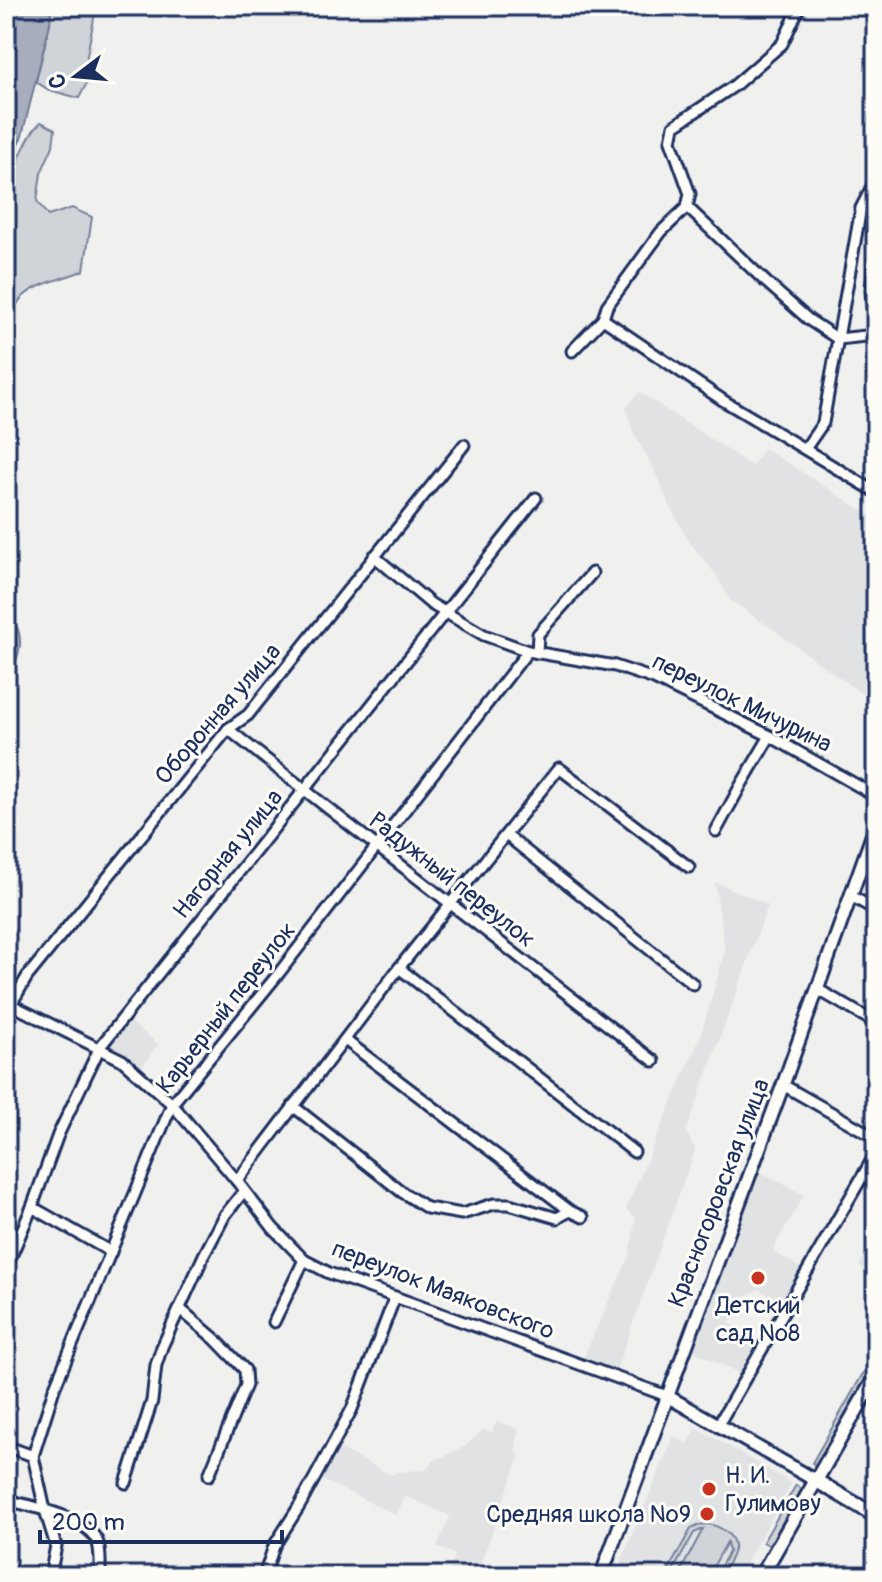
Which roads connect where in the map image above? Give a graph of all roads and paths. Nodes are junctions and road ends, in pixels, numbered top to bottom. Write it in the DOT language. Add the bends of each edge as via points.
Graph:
graph roads {
  1 [pos="800,6"];
  2 [pos="876,182"];
  3 [pos="687,207"];
  4 [pos="876,255"];
  5 [pos="603,319"];
  6 [pos="875,335"];
  7 [pos="838,339"];
  8 [pos="876,343"];
  9 [pos="572,351"];
  10 [pos="464,445"];
  11 [pos="805,449"];
  12 [pos="876,492"];
  13 [pos="536,498"];
  14 [pos="374,556"];
  15 [pos="592,573"];
  16 [pos="445,613"];
  17 [pos="532,652"];
  18 [pos="228,729"];
  19 [pos="770,736"];
  20 [pos="306,789"];
  21 [pos="876,796"];
  22 [pos="876,825"];
  23 [pos="716,831"];
  24 [pos="506,835"];
  25 [pos="376,847"];
  26 [pos="689,867"];
  27 [pos="851,896"];
  28 [pos="450,904"];
  29 [pos="876,910"];
  30 [pos="399,968"];
  31 [pos="693,984"];
  32 [pos="817,989"];
  33 [pos="8,1006"];
  34 [pos="876,1023"];
  35 [pos="345,1040"];
  36 [pos="100,1047"];
  37 [pos="654,1061"];
  38 [pos="783,1085"];
  39 [pos="172,1104"];
  40 [pos="293,1106"];
  41 [pos="876,1138"];
  42 [pos="634,1152"];
  43 [pos="876,1153"];
  44 [pos="237,1181"];
  45 [pos="244,1191"];
  46 [pos="32,1207"];
  47 [pos="570,1211"];
  48 [pos="583,1217"];
  49 [pos="111,1252"];
  50 [pos="304,1260"];
  51 [pos="6,1268"];
  52 [pos="395,1297"];
  53 [pos="180,1309"];
  54 [pos="274,1322"];
  55 [pos="876,1376"];
  56 [pos="667,1396"];
  57 [pos="718,1425"];
  58 [pos="6,1446"];
  59 [pos="33,1456"];
  60 [pos="209,1475"];
  61 [pos="815,1480"];
  62 [pos="126,1483"];
  63 [pos="6,1500"];
  64 [pos="45,1510"];
  65 [pos="876,1516"];
  66 [pos="50,1576"];
  67 [pos="100,1576"];
  68 [pos="264,1576"];
  69 [pos="601,1576"];
  70 [pos="761,1576"];
  1 -- 3 [label="street" via="782,44 734,86 674,126 671,141 690,194"];
  2 -- 7 [label="street" via="861,208"];
  3 -- 5 [label="street" via="638,261"];
  3 -- 7 [label="street" via="798,311"];
  4 -- 6 [label="street"];
  5 -- 9 [label="street"];
  5 -- 11 [label="street"];
  6 -- 7 [label="street"];
  6 -- 8 [label="street"];
  7 -- 11 [label="street" via="823,423"];
  10 -- 14 [label="street, Оборонная улица"];
  11 -- 12 [label="street"];
  13 -- 16 [label="street, Нагорная улица"];
  14 -- 16 [label="street, переулок Мичурина"];
  14 -- 18 [label="street, Оборонная улица" via="248,715"];
  15 -- 17 [label="street, Карьерный переулок" via="538,634"];
  16 -- 17 [label="street, переулок Мичурина" via="484,635"];
  16 -- 20 [label="street, Нагорная улица"];
  17 -- 19 [label="street, переулок Мичурина" via="615,666 654,679"];
  17 -- 25 [label="street, Карьерный переулок"];
  18 -- 20 [label="street, Радужный переулок"];
  18 -- 33 [label="street, Оборонная улица"];
  19 -- 21 [label="street, переулок Мичурина"];
  19 -- 23 [label="street"];
  20 -- 25 [label="street, Радужный переулок"];
  20 -- 36 [label="street, Нагорная улица"];
  22 -- 27 [label="street, Красногоровская улица"];
  24 -- 26 [label="street" via="559,768"];
  24 -- 28 [label="street"];
  24 -- 31 [label="street"];
  25 -- 28 [label="street, Радужный переулок"];
  25 -- 39 [label="street, Карьерный переулок"];
  27 -- 29 [label="street"];
  27 -- 32 [label="street, Красногоровская улица"];
  28 -- 30 [label="street"];
  28 -- 37 [label="street, Радужный переулок"];
  30 -- 35 [label="street"];
  30 -- 42 [label="street"];
  32 -- 34 [label="street"];
  32 -- 38 [label="street, Красногоровская улица"];
  33 -- 36 [label="street, переулок Маяковского"];
  35 -- 40 [label="street"];
  35 -- 47 [label="street"];
  36 -- 39 [label="street, переулок Маяковского"];
  36 -- 46 [label="street, Нагорная улица" via="58,1135"];
  38 -- 41 [label="street"];
  38 -- 56 [label="street, Красногоровская улица"];
  39 -- 44 [label="street, переулок Маяковского"];
  39 -- 49 [label="street, Карьерный переулок"];
  40 -- 44 [label="street"];
  40 -- 47 [label="street" via="427,1208 462,1214 509,1204 557,1218"];
  43 -- 57 [label="street"];
  44 -- 45 [label="street, переулок Маяковского"];
  45 -- 50 [label="street, переулок Маяковского"];
  45 -- 53 [label="street" via="225,1215"];
  46 -- 49 [label="street"];
  46 -- 51 [label="street, Нагорная улица"];
  47 -- 48 [label="street"];
  49 -- 59 [label="street, Карьерный переулок" via="54,1389"];
  50 -- 52 [label="street, переулок Маяковского"];
  50 -- 54 [label="street"];
  52 -- 56 [label="street, переулок Маяковского"];
  52 -- 68 [label="street" via="352,1409 274,1546"];
  53 -- 60 [label="street" via="245,1370 246,1385"];
  53 -- 62 [label="street" via="156,1365 152,1401"];
  55 -- 61 [label="main road"];
  56 -- 57 [label="street, переулок Маяковского"];
  56 -- 69 [label="street, Красногоровская улица"];
  57 -- 61 [label="street, переулок Маяковского"];
  58 -- 59 [label="street"];
  59 -- 64 [label="street, Карьерный переулок"];
  61 -- 65 [label="main road, переулок Маяковского"];
  61 -- 70 [label="main road"];
  63 -- 64 [label="street"];
  64 -- 66 [label="street, Карьерный переулок" via="56,1546"];
  64 -- 67 [label="street" via="91,1532"];
}
